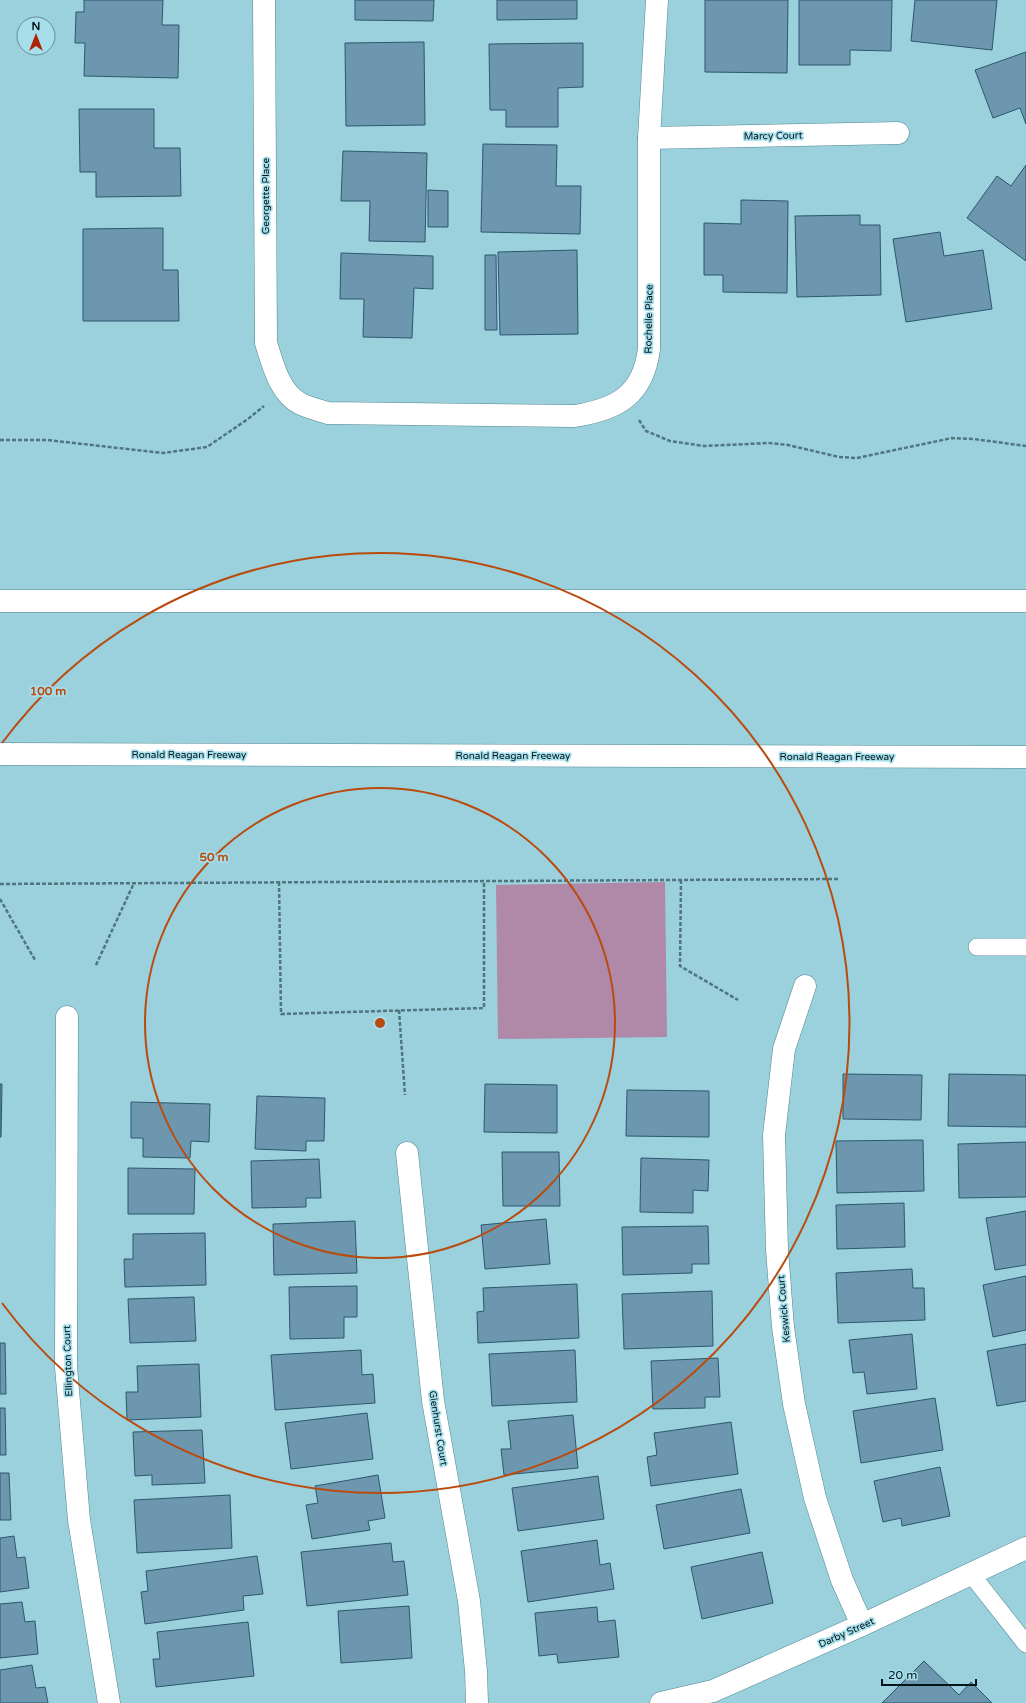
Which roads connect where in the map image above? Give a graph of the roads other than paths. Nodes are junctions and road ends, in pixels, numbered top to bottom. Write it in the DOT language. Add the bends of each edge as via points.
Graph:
graph roads {
  1 [pos="264,0"];
  2 [pos="657,0"];
  3 [pos="898,133"];
  4 [pos="649,138"];
  5 [pos="284,389"];
  6 [pos="0,601"];
  7 [pos="1026,601"];
  8 [pos="0,754"];
  9 [pos="1026,756"];
  10 [pos="977,947"];
  11 [pos="1026,947"];
  12 [pos="805,986"];
  13 [pos="67,1017"];
  14 [pos="407,1153"];
  15 [pos="1026,1548"];
  16 [pos="971,1574"];
  17 [pos="862,1625"];
  18 [pos="1026,1644"];
  19 [pos="109,1703"];
  20 [pos="476,1703"];
  21 [pos="661,1703"];
  1 -- 5 [label="main road, Georgette Place" via="266,343"];
  2 -- 4 [label="main road, Rochelle Place"];
  3 -- 4 [label="main road, Marcy Court"];
  4 -- 5 [label="main road, Rochelle Place" via="649,349 647,366 638,386 625,400 599,412 575,416 328,413 300,404"];
  6 -- 7 [label="main road"];
  8 -- 9 [label="main road, Ronald Reagan Freeway"];
  10 -- 11 [label="lane"];
  12 -- 17 [label="main road, Keswick Court" via="784,1049 774,1135 777,1250 783,1327 794,1404 816,1498 842,1580"];
  13 -- 19 [label="main road, Ellington Court" via="66,1367 79,1520"];
  14 -- 20 [label="main road, Glenhurst Court" via="433,1401 469,1601 476,1671"];
  15 -- 16 [label="main road, Darby Street"];
  16 -- 17 [label="main road, Darby Street"];
  16 -- 18 [label="lane"];
  17 -- 21 [label="main road, Darby Street" via="713,1691"];
}
